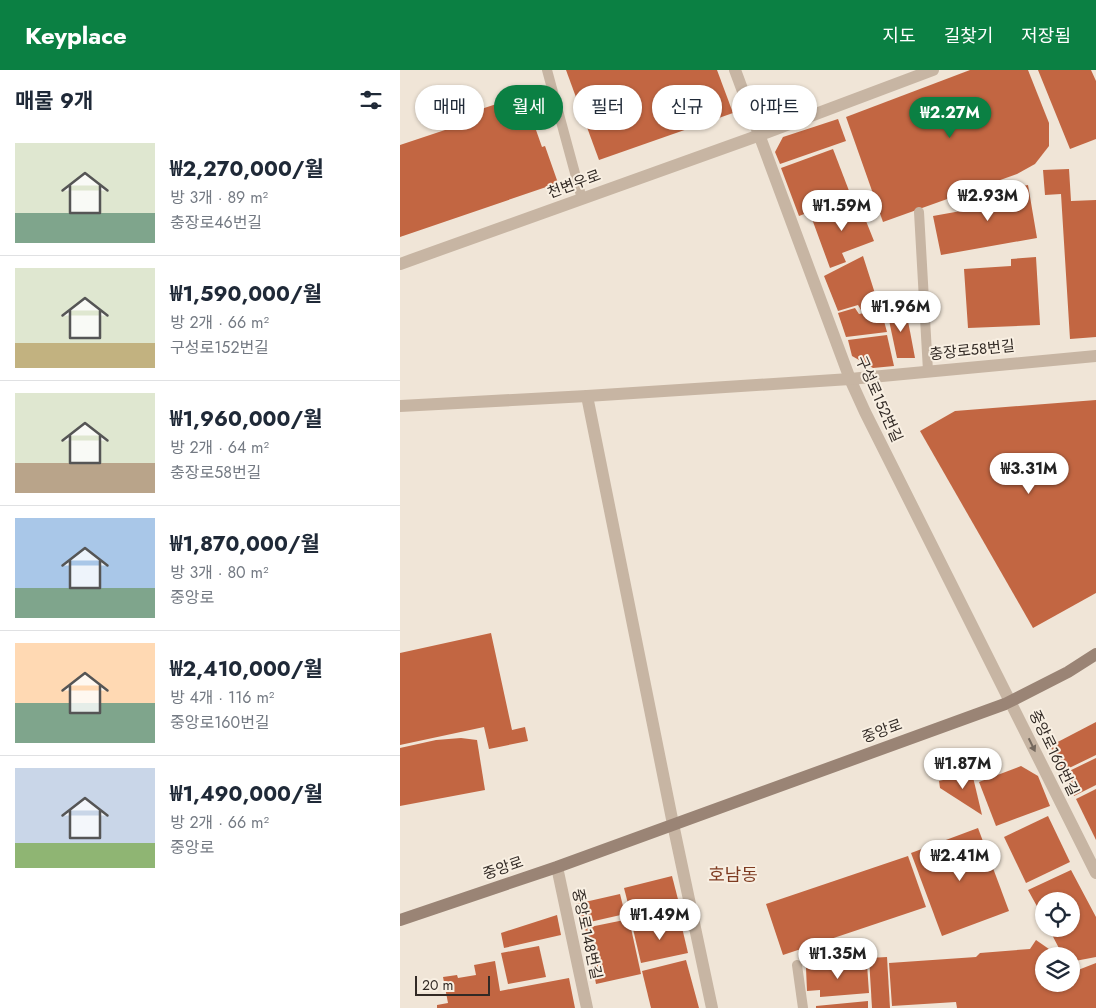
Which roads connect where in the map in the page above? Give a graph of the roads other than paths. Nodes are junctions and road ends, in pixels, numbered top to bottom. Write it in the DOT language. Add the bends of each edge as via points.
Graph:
graph roads {
  1 [pos="547,70"];
  2 [pos="735,70"];
  3 [pos="933,70"];
  4 [pos="760,135"];
  5 [pos="582,199"];
  6 [pos="919,212"];
  7 [pos="400,264"];
  8 [pos="1096,356"];
  9 [pos="928,371"];
  10 [pos="850,379"];
  11 [pos="587,396"];
  12 [pos="400,406"];
  13 [pos="1096,654"];
  14 [pos="1010,702"];
  15 [pos="673,824"];
  16 [pos="557,867"];
  17 [pos="1096,873"];
  18 [pos="400,920"];
  19 [pos="798,965"];
  20 [pos="586,1008"];
  21 [pos="712,1008"];
  22 [pos="802,1008"];
  1 -- 5 [label="lane"];
  2 -- 4 [label="street, 구성로152번길"];
  3 -- 4 [label="street, 천변우로"];
  4 -- 5 [label="street, 천변우로"];
  4 -- 10 [label="street, 구성로152번길"];
  5 -- 7 [label="street, 천변우로"];
  6 -- 9 [label="lane"];
  8 -- 9 [label="street, 충장로58번길"];
  9 -- 10 [label="street, 충장로58번길"];
  10 -- 11 [label="street"];
  10 -- 14 [label="street, 구성로152번길"];
  11 -- 12 [label="street"];
  11 -- 15 [label="street"];
  13 -- 14 [label="main road, 중앙로"];
  14 -- 15 [label="main road, 중앙로"];
  14 -- 17 [label="street, 중앙로160번길, one-way"];
  15 -- 16 [label="main road, 중앙로"];
  15 -- 21 [label="street"];
  16 -- 18 [label="main road, 중앙로"];
  16 -- 20 [label="street, 중앙로148번길"];
  19 -- 22 [label="lane"];
}
